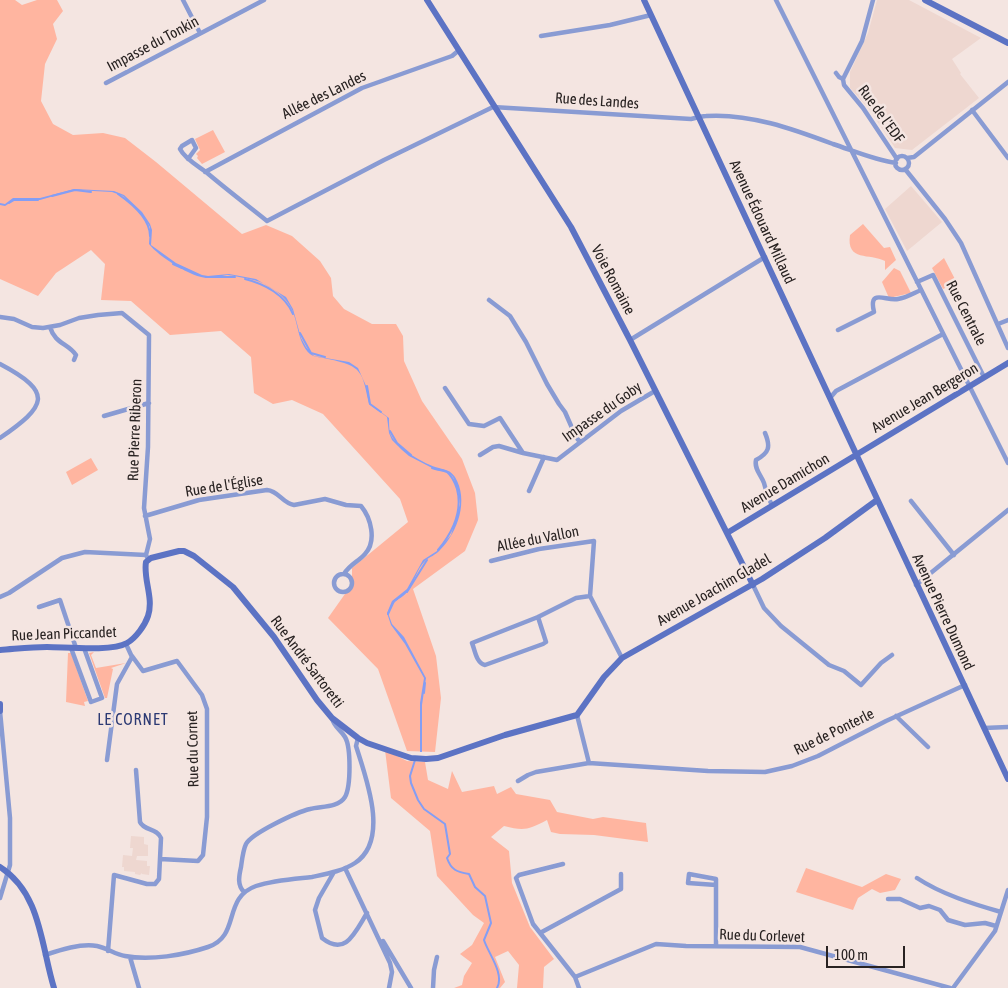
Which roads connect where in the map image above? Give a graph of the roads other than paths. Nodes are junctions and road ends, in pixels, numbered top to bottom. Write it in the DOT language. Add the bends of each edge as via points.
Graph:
graph roads {
  1 [pos="183,0"];
  2 [pos="264,0"];
  3 [pos="427,0"];
  4 [pos="644,0"];
  5 [pos="776,0"];
  6 [pos="874,0"];
  7 [pos="925,0"];
  8 [pos="652,16"];
  9 [pos="200,33"];
  10 [pos="541,36"];
  11 [pos="1008,42"];
  12 [pos="458,52"];
  13 [pos="836,73"];
  14 [pos="843,79"];
  15 [pos="1008,82"];
  16 [pos="106,83"];
  17 [pos="493,107"];
  18 [pos="972,110"];
  19 [pos="698,118"];
  20 [pos="851,151"];
  21 [pos="188,158"];
  22 [pos="907,158"];
  23 [pos="1008,158"];
  24 [pos="896,161"];
  25 [pos="905,169"];
  26 [pos="205,172"];
  27 [pos="765,257"];
  28 [pos="917,282"];
  29 [pos="921,290"];
  30 [pos="489,300"];
  31 [pos="0,317"];
  32 [pos="1008,320"];
  33 [pos="998,324"];
  34 [pos="50,327"];
  35 [pos="838,330"];
  36 [pos="943,334"];
  37 [pos="630,340"];
  38 [pos="1008,348"];
  39 [pos="74,360"];
  40 [pos="1008,363"];
  41 [pos="0,364"];
  42 [pos="984,377"];
  43 [pos="970,386"];
  44 [pos="444,388"];
  45 [pos="826,389"];
  46 [pos="655,390"];
  47 [pos="836,391"];
  48 [pos="830,398"];
  49 [pos="148,403"];
  50 [pos="104,416"];
  51 [pos="764,433"];
  52 [pos="0,438"];
  53 [pos="580,442"];
  54 [pos="523,453"];
  55 [pos="480,455"];
  56 [pos="856,455"];
  57 [pos="544,457"];
  58 [pos="1008,463"];
  59 [pos="529,490"];
  60 [pos="877,500"];
  61 [pos="911,501"];
  62 [pos="772,506"];
  63 [pos="1008,510"];
  64 [pos="145,516"];
  65 [pos="727,533"];
  66 [pos="952,556"];
  67 [pos="147,557"];
  68 [pos="491,561"];
  69 [pos="344,574"];
  70 [pos="753,585"];
  71 [pos="916,585"];
  72 [pos="590,596"];
  73 [pos="0,597"];
  74 [pos="39,607"];
  75 [pos="538,617"];
  76 [pos="126,644"];
  77 [pos="74,648"];
  78 [pos="84,648"];
  79 [pos="0,650"];
  80 [pos="892,655"];
  81 [pos="132,656"];
  82 [pos="622,658"];
  83 [pos="964,686"];
  84 [pos="0,704"];
  85 [pos="0,711"];
  86 [pos="578,715"];
  87 [pos="896,716"];
  88 [pos="332,718"];
  89 [pos="1008,727"];
  90 [pos="984,728"];
  91 [pos="358,738"];
  92 [pos="928,748"];
  93 [pos="107,760"];
  94 [pos="589,763"];
  95 [pos="136,770"];
  96 [pos="1008,779"];
  97 [pos="518,781"];
  98 [pos="160,859"];
  99 [pos="563,864"];
  100 [pos="0,868"];
  101 [pos="345,868"];
  102 [pos="334,872"];
  103 [pos="8,873"];
  104 [pos="621,874"];
  105 [pos="917,878"];
  106 [pos="716,885"];
  107 [pos="1008,890"];
  108 [pos="244,892"];
  109 [pos="0,898"];
  110 [pos="888,899"];
  111 [pos="1001,912"];
  112 [pos="367,913"];
  113 [pos="996,926"];
  114 [pos="375,930"];
  115 [pos="540,933"];
  116 [pos="716,946"];
  117 [pos="108,951"];
  118 [pos="45,955"];
  119 [pos="130,957"];
  120 [pos="437,958"];
  121 [pos="575,977"];
  122 [pos="54,988"];
  123 [pos="139,988"];
  124 [pos="389,988"];
  125 [pos="411,988"];
  126 [pos="434,988"];
  127 [pos="579,988"];
  128 [pos="951,988"];
  1 -- 9 [label="street"];
  2 -- 9 [label="street, Impasse du Tonkin"];
  3 -- 12 [label="street, Voie Romaine"];
  4 -- 8 [label="street, Avenue Édouard Millaud"];
  5 -- 20 [label="street"];
  6 -- 14 [label="street, Rue de l'EDF" via="862,41"];
  7 -- 11 [label="street"];
  8 -- 10 [label="street"];
  8 -- 19 [label="street, Avenue Édouard Millaud"];
  9 -- 16 [label="street, Impasse du Tonkin"];
  12 -- 17 [label="street, Voie Romaine"];
  12 -- 26 [label="street, Allée des Landes" via="362,88"];
  13 -- 14 [label="street"];
  14 -- 24 [label="street, Rue de l'EDF"];
  15 -- 18 [label="street"];
  17 -- 19 [label="street, Rue des Landes"];
  17 -- 26 [label="street" via="267,221"];
  17 -- 37 [label="street, Voie Romaine" via="571,228"];
  18 -- 22 [label="street" via="914,157"];
  18 -- 23 [label="street"];
  19 -- 20 [label="street, Rue des Landes" via="732,116 768,123"];
  19 -- 27 [label="street, Avenue Édouard Millaud"];
  20 -- 24 [label="street, Rue des Landes" via="886,162"];
  20 -- 28 [label="street"];
  21 -- 26 [label="street"];
  22 -- 24 [label="street" via="901,156"];
  22 -- 25 [label="street" via="909,164"];
  24 -- 25 [label="street" via="899,168"];
  25 -- 33 [label="street" via="961,242"];
  27 -- 37 [label="street"];
  27 -- 45 [label="street, Avenue Édouard Millaud"];
  28 -- 29 [label="street"];
  28 -- 42 [label="street, Rue Centrale" via="933,275"];
  29 -- 35 [label="street" via="897,300 880,296 873,303 874,312"];
  29 -- 36 [label="street"];
  30 -- 53 [label="street" via="510,316"];
  31 -- 34 [label="street" via="14,318 32,327"];
  32 -- 33 [label="street"];
  33 -- 38 [label="street"];
  34 -- 39 [label="street" via="57,340 73,351"];
  34 -- 49 [label="street, Rue Pierre Riberon" via="98,314 122,313 149,335"];
  36 -- 43 [label="street"];
  36 -- 47 [label="street"];
  37 -- 46 [label="street, Voie Romaine"];
  40 -- 42 [label="street, Avenue Jean Bergeron"];
  41 -- 52 [label="street" via="16,372 39,394 32,414"];
  42 -- 43 [label="street, Avenue Jean Bergeron"];
  43 -- 56 [label="street, Avenue Jean Bergeron"];
  43 -- 58 [label="street"];
  44 -- 54 [label="street" via="469,424 484,426 500,418"];
  45 -- 47 [label="street"];
  45 -- 48 [label="street, Avenue Édouard Millaud"];
  46 -- 53 [label="street, Impasse du Goby"];
  46 -- 65 [label="street, Voie Romaine"];
  47 -- 48 [label="street"];
  48 -- 56 [label="street, Avenue Édouard Millaud"];
  49 -- 50 [label="street"];
  49 -- 64 [label="street, Rue Pierre Riberon"];
  51 -- 62 [label="street" via="768,448 755,465"];
  53 -- 57 [label="street, Impasse du Goby" via="557,460"];
  54 -- 55 [label="street, Impasse du Goby" via="499,446"];
  54 -- 57 [label="street, Impasse du Goby"];
  56 -- 60 [label="street, Avenue Pierre Dumond"];
  56 -- 62 [label="street, Avenue Damichon"];
  57 -- 59 [label="street"];
  60 -- 70 [label="street, Avenue Joachim Gladel"];
  60 -- 71 [label="street, Avenue Pierre Dumond"];
  61 -- 66 [label="street"];
  62 -- 65 [label="street, Avenue Damichon"];
  63 -- 66 [label="street"];
  64 -- 67 [label="street, Rue Pierre Riberon" via="150,539"];
  64 -- 69 [label="street, Rue de l'Église" via="199,500 267,490 294,505 325,499 361,506 372,529 371,543 365,554"];
  65 -- 70 [label="street, Voie Romaine"];
  66 -- 71 [label="street"];
  67 -- 73 [label="street" via="85,552 62,558"];
  67 -- 76 [label="street, Rue Jean Piccandet" via="148,616 138,633"];
  67 -- 88 [label="street, Rue André Sartoretti" via="184,551 224,579 274,637 316,700"];
  68 -- 72 [label="street, Allée du Vallon" via="539,549 594,541"];
  69 -- 69 [label="street" via="334,582 341,592 347,591 352,584 351,578"];
  70 -- 80 [label="street" via="764,608 782,626 829,665 844,671 861,685"];
  70 -- 82 [label="street, Avenue Joachim Gladel"];
  71 -- 83 [label="street, Avenue Pierre Dumond"];
  72 -- 75 [label="street" via="576,598"];
  72 -- 82 [label="street"];
  74 -- 77 [label="street" via="60,600"];
  75 -- 75 [label="street" via="472,643 481,664 546,642"];
  76 -- 78 [label="street, Rue Jean Piccandet"];
  76 -- 81 [label="street"];
  77 -- 78 [label="street, Rue Jean Piccandet"];
  77 -- 78 [label="street" via="91,702 102,698"];
  77 -- 79 [label="street, Rue Jean Piccandet"];
  81 -- 93 [label="street" via="117,684"];
  81 -- 98 [label="street, Rue du Cornet" via="143,671 177,661 202,695 206,709 207,817 203,855 198,861"];
  82 -- 86 [label="street, Avenue Joachim Gladel" via="604,677"];
  83 -- 87 [label="street, Rue de Ponterle"];
  83 -- 90 [label="street, Avenue Pierre Dumond"];
  84 -- 85 [label="street"];
  85 -- 103 [label="street" via="10,818"];
  86 -- 91 [label="street, Rue André Sartoretti" via="438,758 414,758"];
  86 -- 94 [label="street"];
  87 -- 92 [label="street"];
  87 -- 94 [label="street, Rue de Ponterle" via="818,756 765,772"];
  88 -- 91 [label="street, Rue André Sartoretti"];
  88 -- 108 [label="street" via="346,741 350,769 344,798 335,805 301,812 252,838 246,844 241,866 239,881"];
  89 -- 90 [label="street"];
  90 -- 96 [label="street, Avenue Pierre Dumond"];
  91 -- 101 [label="street" via="356,746 372,800 373,832 365,853"];
  94 -- 97 [label="street, Rue de Ponterle" via="536,772"];
  95 -- 98 [label="street" via="138,816 142,826 160,835"];
  98 -- 117 [label="street" via="159,879 155,884 114,875"];
  99 -- 115 [label="street" via="516,878 533,924"];
  100 -- 103 [label="street"];
  101 -- 102 [label="street"];
  101 -- 112 [label="street"];
  102 -- 108 [label="street" via="261,884"];
  102 -- 112 [label="street" via="315,910 322,938 330,945 341,946 349,940"];
  103 -- 109 [label="street"];
  103 -- 118 [label="street" via="31,902"];
  104 -- 115 [label="street" via="621,889"];
  105 -- 111 [label="street" via="976,905"];
  106 -- 106 [label="street" via="716,878 689,874 688,884"];
  106 -- 116 [label="street"];
  107 -- 111 [label="street"];
  108 -- 119 [label="street" via="234,906 225,936 212,946 169,957"];
  110 -- 113 [label="street" via="900,899 920,908 929,906 940,910 948,920 965,925 979,922"];
  111 -- 113 [label="street"];
  112 -- 114 [label="street"];
  113 -- 128 [label="street"];
  114 -- 124 [label="street" via="392,972"];
  114 -- 125 [label="street"];
  115 -- 121 [label="street"];
  116 -- 121 [label="street, Rue du Corlevet" via="656,944"];
  116 -- 128 [label="street, Rue du Corlevet" via="800,947"];
  117 -- 118 [label="street" via="97,946 85,946"];
  117 -- 119 [label="street"];
  118 -- 122 [label="street"];
  119 -- 123 [label="street"];
  120 -- 126 [label="street"];
  121 -- 127 [label="street"];
}
